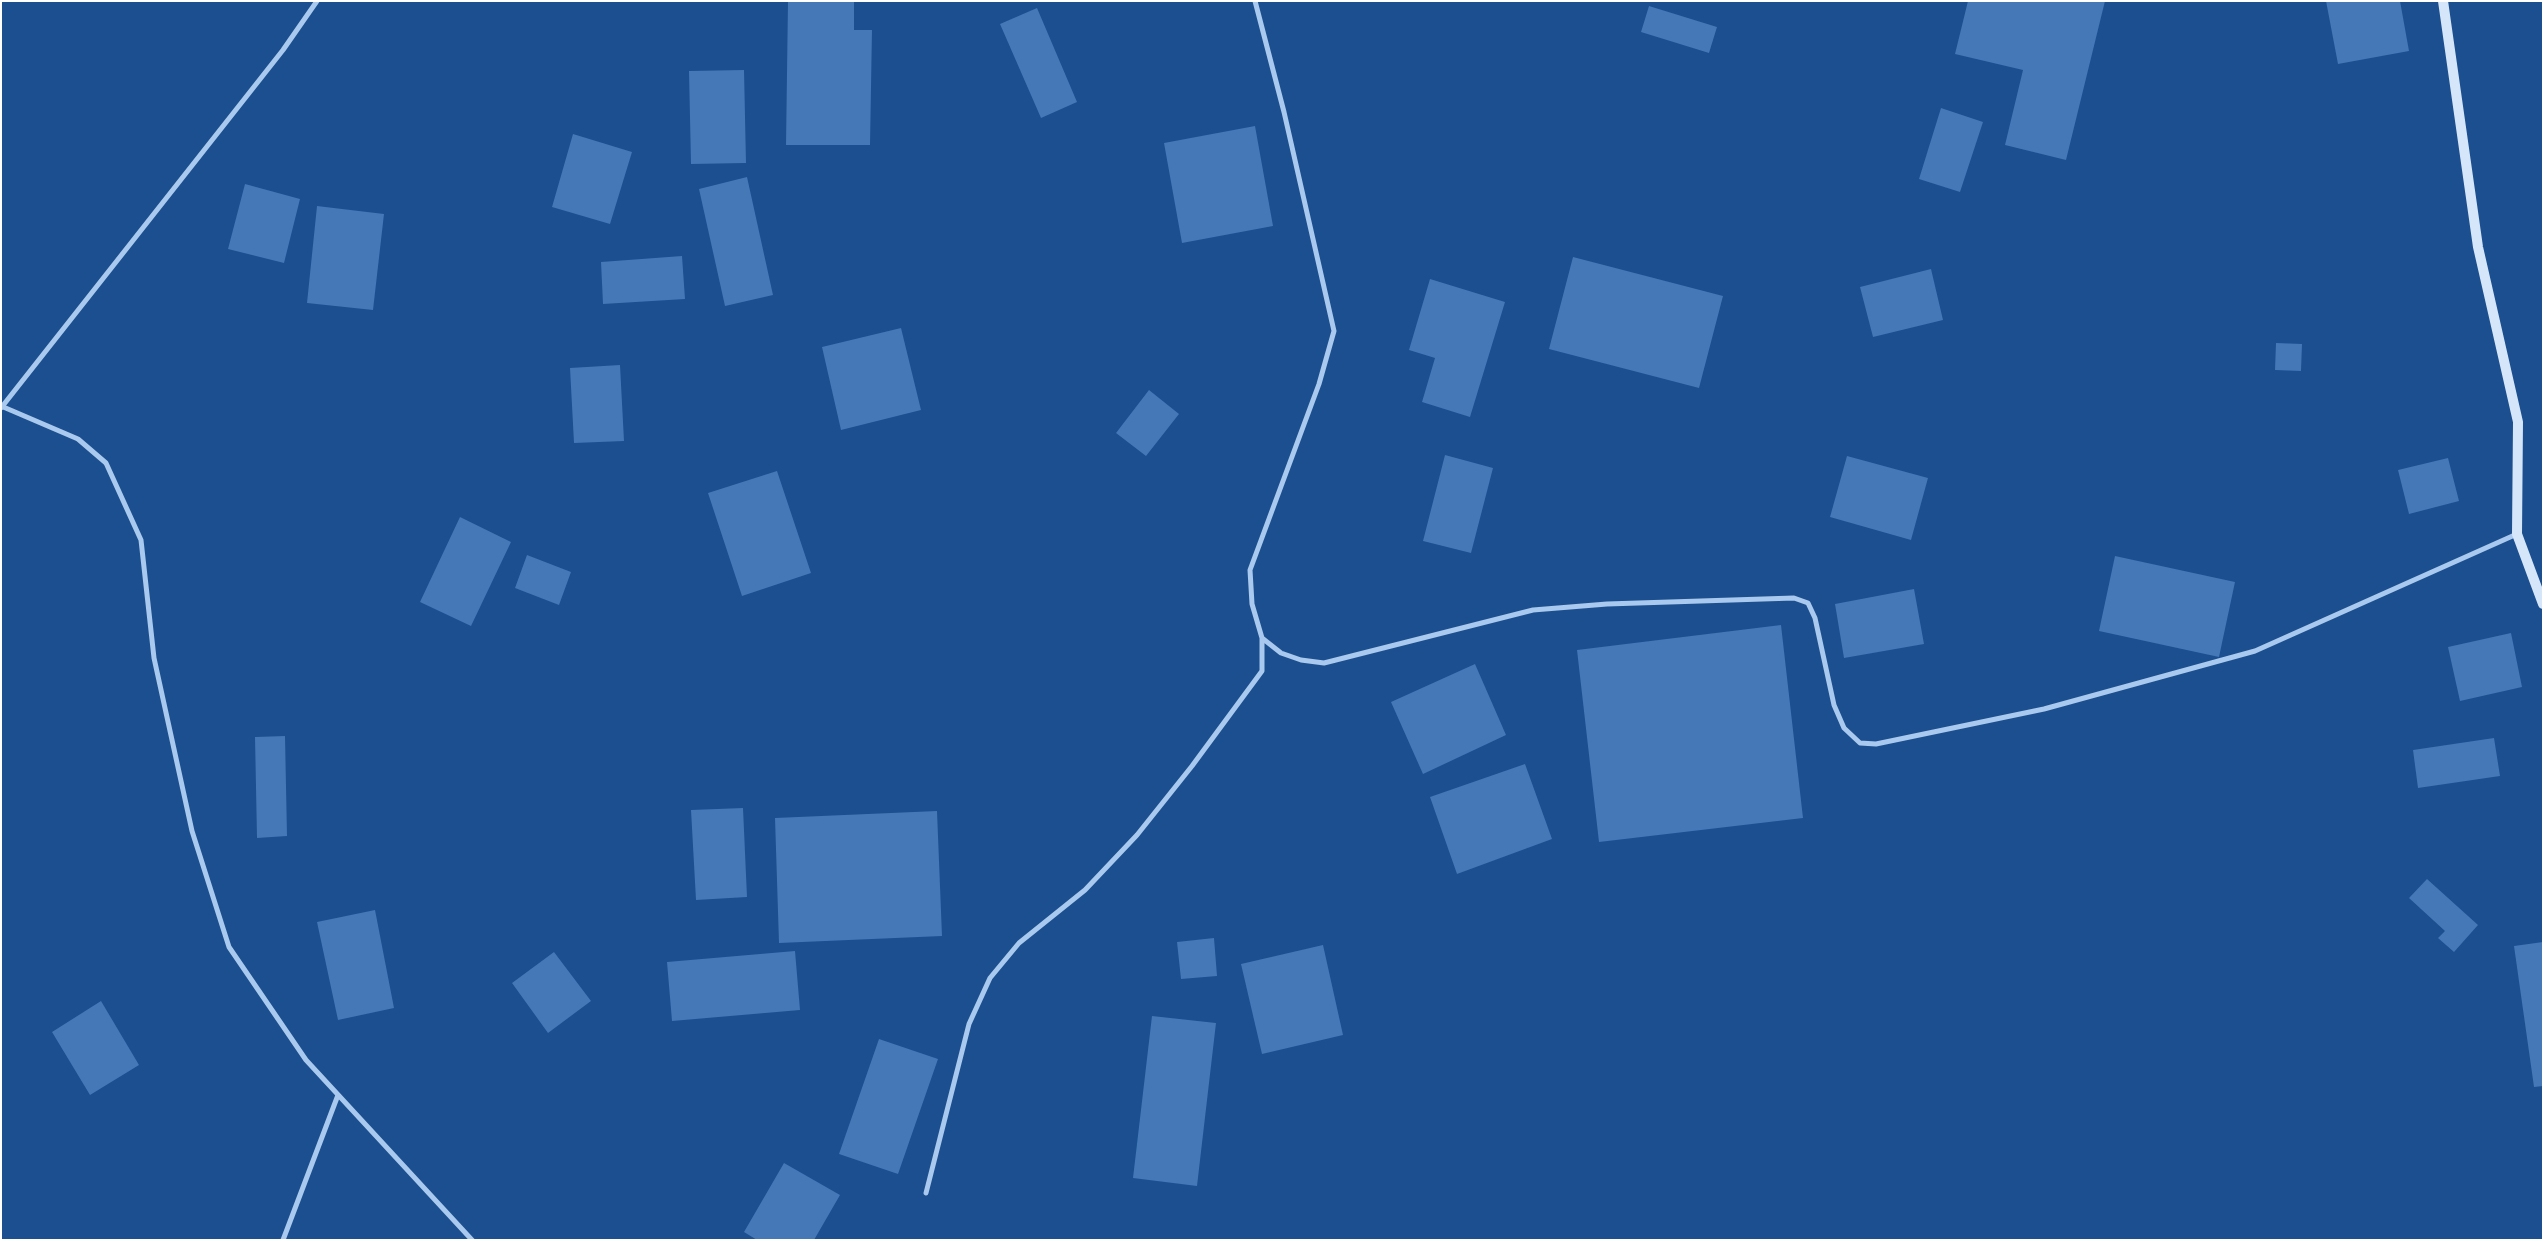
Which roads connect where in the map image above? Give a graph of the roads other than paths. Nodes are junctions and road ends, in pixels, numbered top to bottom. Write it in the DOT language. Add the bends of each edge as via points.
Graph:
graph roads {
  1 [pos="317,1"];
  2 [pos="1255,1"];
  3 [pos="2443,1"];
  4 [pos="1,407"];
  5 [pos="2517,534"];
  6 [pos="2543,604"];
  7 [pos="1262,638"];
  8 [pos="338,1095"];
  9 [pos="926,1193"];
  10 [pos="283,1240"];
  11 [pos="472,1240"];
  1 -- 4 [label="street" via="283,50"];
  2 -- 7 [label="street" via="1334,331 1319,384 1250,570 1252,604"];
  3 -- 5 [label="main road" via="2478,247 2518,422"];
  4 -- 8 [label="street" via="78,439 106,463 141,540 154,658 192,831 229,947 306,1060"];
  5 -- 6 [label="main road"];
  5 -- 7 [label="street" via="2255,650 2044,709 1876,744 1860,743 1844,728 1834,705 1815,618 1808,603 1794,598 1607,604 1533,610 1324,663 1281,653"];
  7 -- 9 [label="street" via="1262,671 1149,820 1085,890 1019,943 990,978 970,1024"];
  8 -- 10 [label="street"];
  8 -- 11 [label="street"];
}
